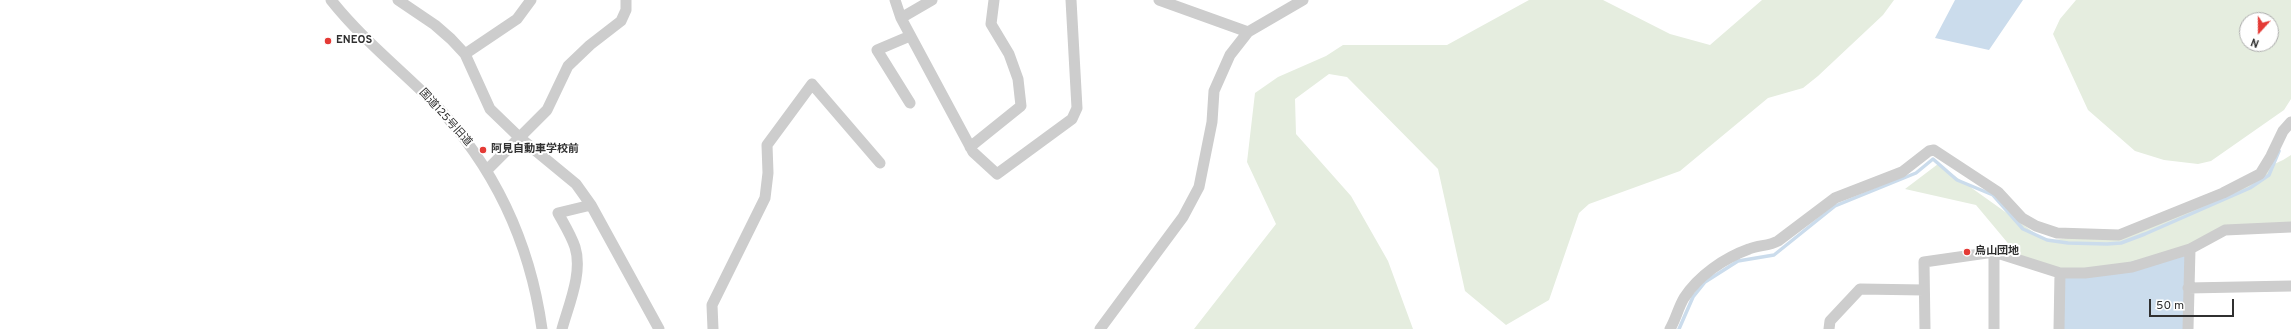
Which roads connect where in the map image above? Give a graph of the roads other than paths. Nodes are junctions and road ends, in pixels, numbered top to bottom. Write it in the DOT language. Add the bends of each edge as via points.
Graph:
graph roads {
  1 [pos="331,0"];
  2 [pos="398,0"];
  3 [pos="531,0"];
  4 [pos="626,0"];
  5 [pos="895,0"];
  6 [pos="932,0"];
  7 [pos="994,0"];
  8 [pos="1071,0"];
  9 [pos="1159,0"];
  10 [pos="1303,0"];
  11 [pos="901,18"];
  12 [pos="1248,32"];
  13 [pos="910,36"];
  14 [pos="465,54"];
  15 [pos="910,103"];
  16 [pos="2291,122"];
  17 [pos="519,137"];
  18 [pos="970,147"];
  19 [pos="880,163"];
  20 [pos="487,170"];
  21 [pos="591,205"];
  22 [pos="2291,227"];
  23 [pos="2190,249"];
  24 [pos="1994,252"];
  25 [pos="2060,273"];
  26 [pos="2291,286"];
  27 [pos="2188,288"];
  28 [pos="1924,290"];
  29 [pos="542,329"];
  30 [pos="562,329"];
  31 [pos="659,329"];
  32 [pos="713,329"];
  33 [pos="1100,329"];
  34 [pos="1670,329"];
  35 [pos="1830,329"];
  36 [pos="1924,329"];
  37 [pos="1994,329"];
  38 [pos="2059,329"];
  39 [pos="2188,329"];
  1 -- 20 [label="street, 国道125号旧道" via="434,104"];
  2 -- 14 [label="street" via="435,25"];
  3 -- 14 [label="street" via="517,19"];
  4 -- 17 [label="street" via="626,10 621,21 568,66 547,110"];
  5 -- 11 [label="street"];
  6 -- 11 [label="street"];
  7 -- 18 [label="street" via="992,24 1009,54 1018,79 1021,106"];
  8 -- 18 [label="street" via="1077,108 1072,119 997,174"];
  9 -- 12 [label="street"];
  10 -- 12 [label="street"];
  11 -- 13 [label="street"];
  12 -- 33 [label="street" via="1230,55 1214,91 1212,122 1199,187 1183,216"];
  13 -- 15 [label="street" via="877,50"];
  13 -- 18 [label="street"];
  14 -- 17 [label="street" via="490,109"];
  16 -- 34 [label="street" via="2283,130 2260,174 2223,193 2119,235 2057,233 2036,226 2022,218 1998,192 1934,150 1930,151 1902,172 1835,198 1778,241 1749,249 1719,264 1697,280 1683,300"];
  17 -- 20 [label="street"];
  17 -- 21 [label="street" via="568,176"];
  19 -- 32 [label="street" via="812,84 768,145 765,198 712,305"];
  20 -- 29 [label="street, 国道125号旧道" via="520,238 535,290"];
  21 -- 30 [label="street" via="558,213 575,248 577,261 575,282"];
  21 -- 31 [label="street"];
  22 -- 23 [label="street" via="2225,230"];
  23 -- 25 [label="street" via="2132,267 2085,273"];
  23 -- 27 [label="street"];
  24 -- 25 [label="street"];
  24 -- 28 [label="street" via="1924,262"];
  24 -- 37 [label="street"];
  25 -- 38 [label="street"];
  26 -- 27 [label="street"];
  27 -- 39 [label="street"];
  28 -- 35 [label="street" via="1860,289 1830,321"];
  28 -- 36 [label="street"];
}
